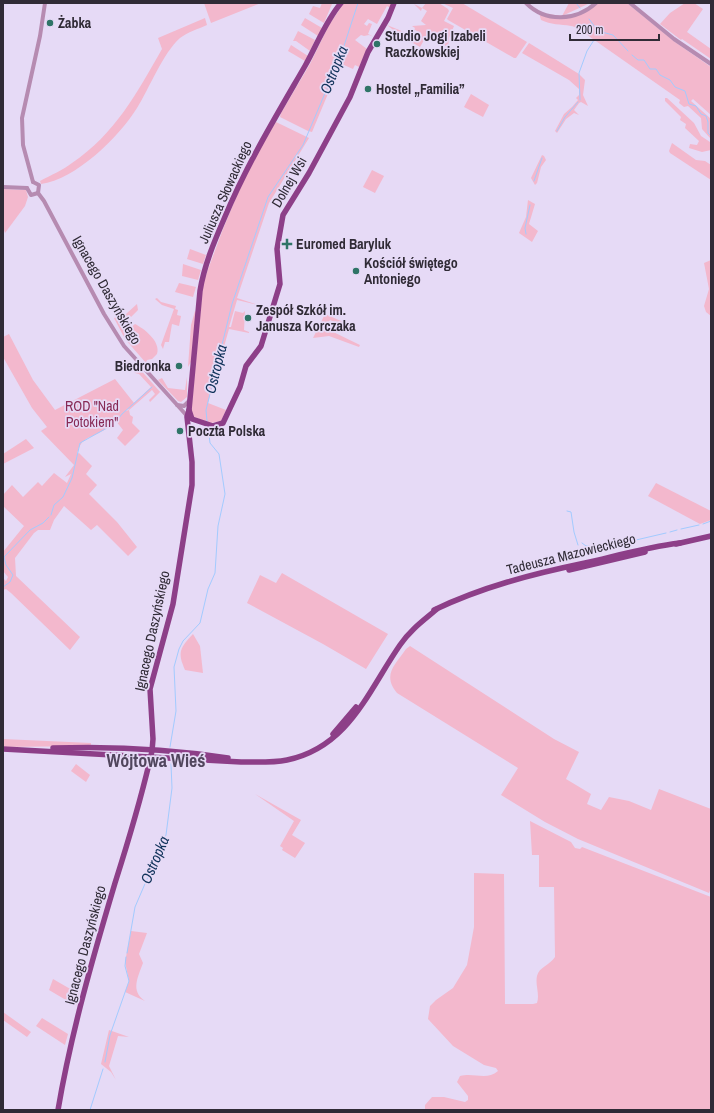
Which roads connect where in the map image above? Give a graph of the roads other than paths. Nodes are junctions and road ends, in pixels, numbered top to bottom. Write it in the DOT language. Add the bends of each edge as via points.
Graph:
graph roads {
  1 [pos="45,3"];
  2 [pos="341,3"];
  3 [pos="394,3"];
  4 [pos="526,3"];
  5 [pos="596,3"];
  6 [pos="630,3"];
  7 [pos="711,64"];
  8 [pos="33,182"];
  9 [pos="3,187"];
  10 [pos="27,188"];
  11 [pos="38,193"];
  12 [pos="190,399"];
  13 [pos="176,405"];
  14 [pos="192,419"];
  15 [pos="188,430"];
  16 [pos="711,536"];
  17 [pos="3,749"];
  18 [pos="151,754"];
  19 [pos="58,1110"];
  1 -- 8 [label="street" via="22,118 23,145"];
  2 -- 12 [label="main road, Juliusza Słowackiego" via="326,24 305,66 254,153 211,250 201,285"];
  3 -- 14 [label="main road, Dolnej Wsi" via="368,52 350,96 309,173 283,215 277,249 280,284 261,346 246,366 228,414 219,425"];
  4 -- 5 [label="street" via="539,13 555,18 576,15"];
  6 -- 7 [label="street" via="674,39"];
  8 -- 10 [label="street" via="28,184"];
  8 -- 11 [label="street" via="39,185"];
  9 -- 10 [label="street"];
  10 -- 11 [label="street" via="31,195"];
  11 -- 13 [label="street, Ignacego Daszyńskiego" via="114,333 136,362"];
  12 -- 13 [label="street" via="184,406"];
  12 -- 14 [label="main road, Juliusza Słowackiego" via="189,410"];
  13 -- 14 [label="street, Ignacego Daszyńskiego"];
  14 -- 15 [label="main road, Ignacego Daszyńskiego"];
  14 -- 15 [label="main road"];
  15 -- 18 [label="main road, Ignacego Daszyńskiego" via="192,485 173,602 150,689 153,740"];
  16 -- 18 [label="main road, Tadeusza Mazowieckiego" via="469,594 437,609 407,630 348,718 314,750 288,760 258,762"];
  17 -- 18 [label="main road, Tadeusza Mazowieckiego" via="78,747"];
  18 -- 19 [label="main road, Ignacego Daszyńskiego" via="132,831 90,971 63,1078"];
}
